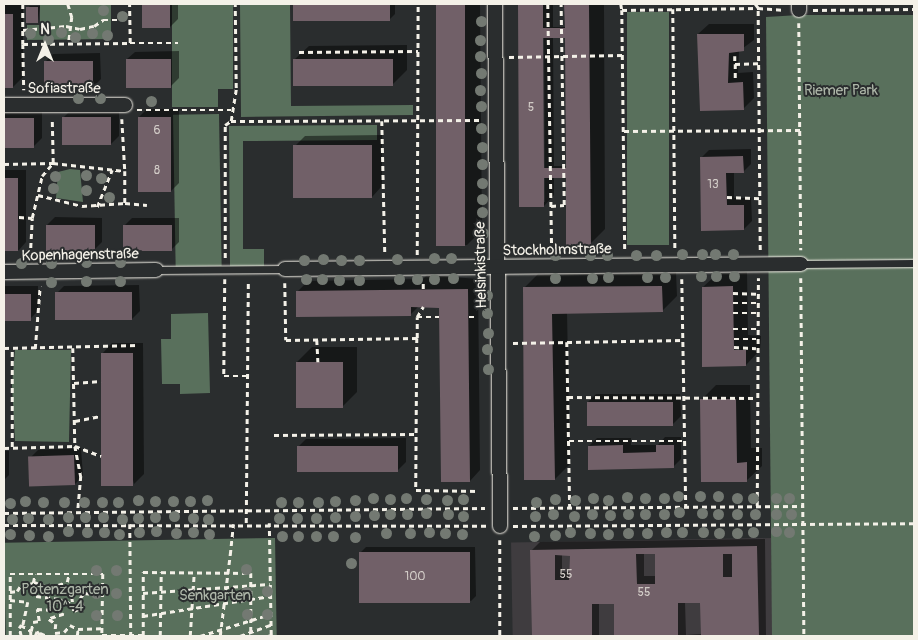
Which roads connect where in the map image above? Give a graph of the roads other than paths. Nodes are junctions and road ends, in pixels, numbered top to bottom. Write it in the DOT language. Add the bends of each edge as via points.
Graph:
graph roads {
  1 [pos="495,4"];
  2 [pos="4,105"];
  3 [pos="124,105"];
  4 [pos="914,262"];
  5 [pos="801,264"];
  6 [pos="497,268"];
  7 [pos="285,269"];
  8 [pos="156,270"];
  9 [pos="4,272"];
  10 [pos="500,526"];
  1 -- 6 [label="street, Helsinkistraße"];
  2 -- 3 [label="street, Sofiastraße"];
  4 -- 5 [label="lane"];
  5 -- 6 [label="street, Stockholmstraße"];
  6 -- 7 [label="street, Stockholmstraße"];
  6 -- 10 [label="street, Helsinkistraße"];
  7 -- 8 [label="lane"];
  8 -- 9 [label="street, Kopenhagenstraße"];
}
